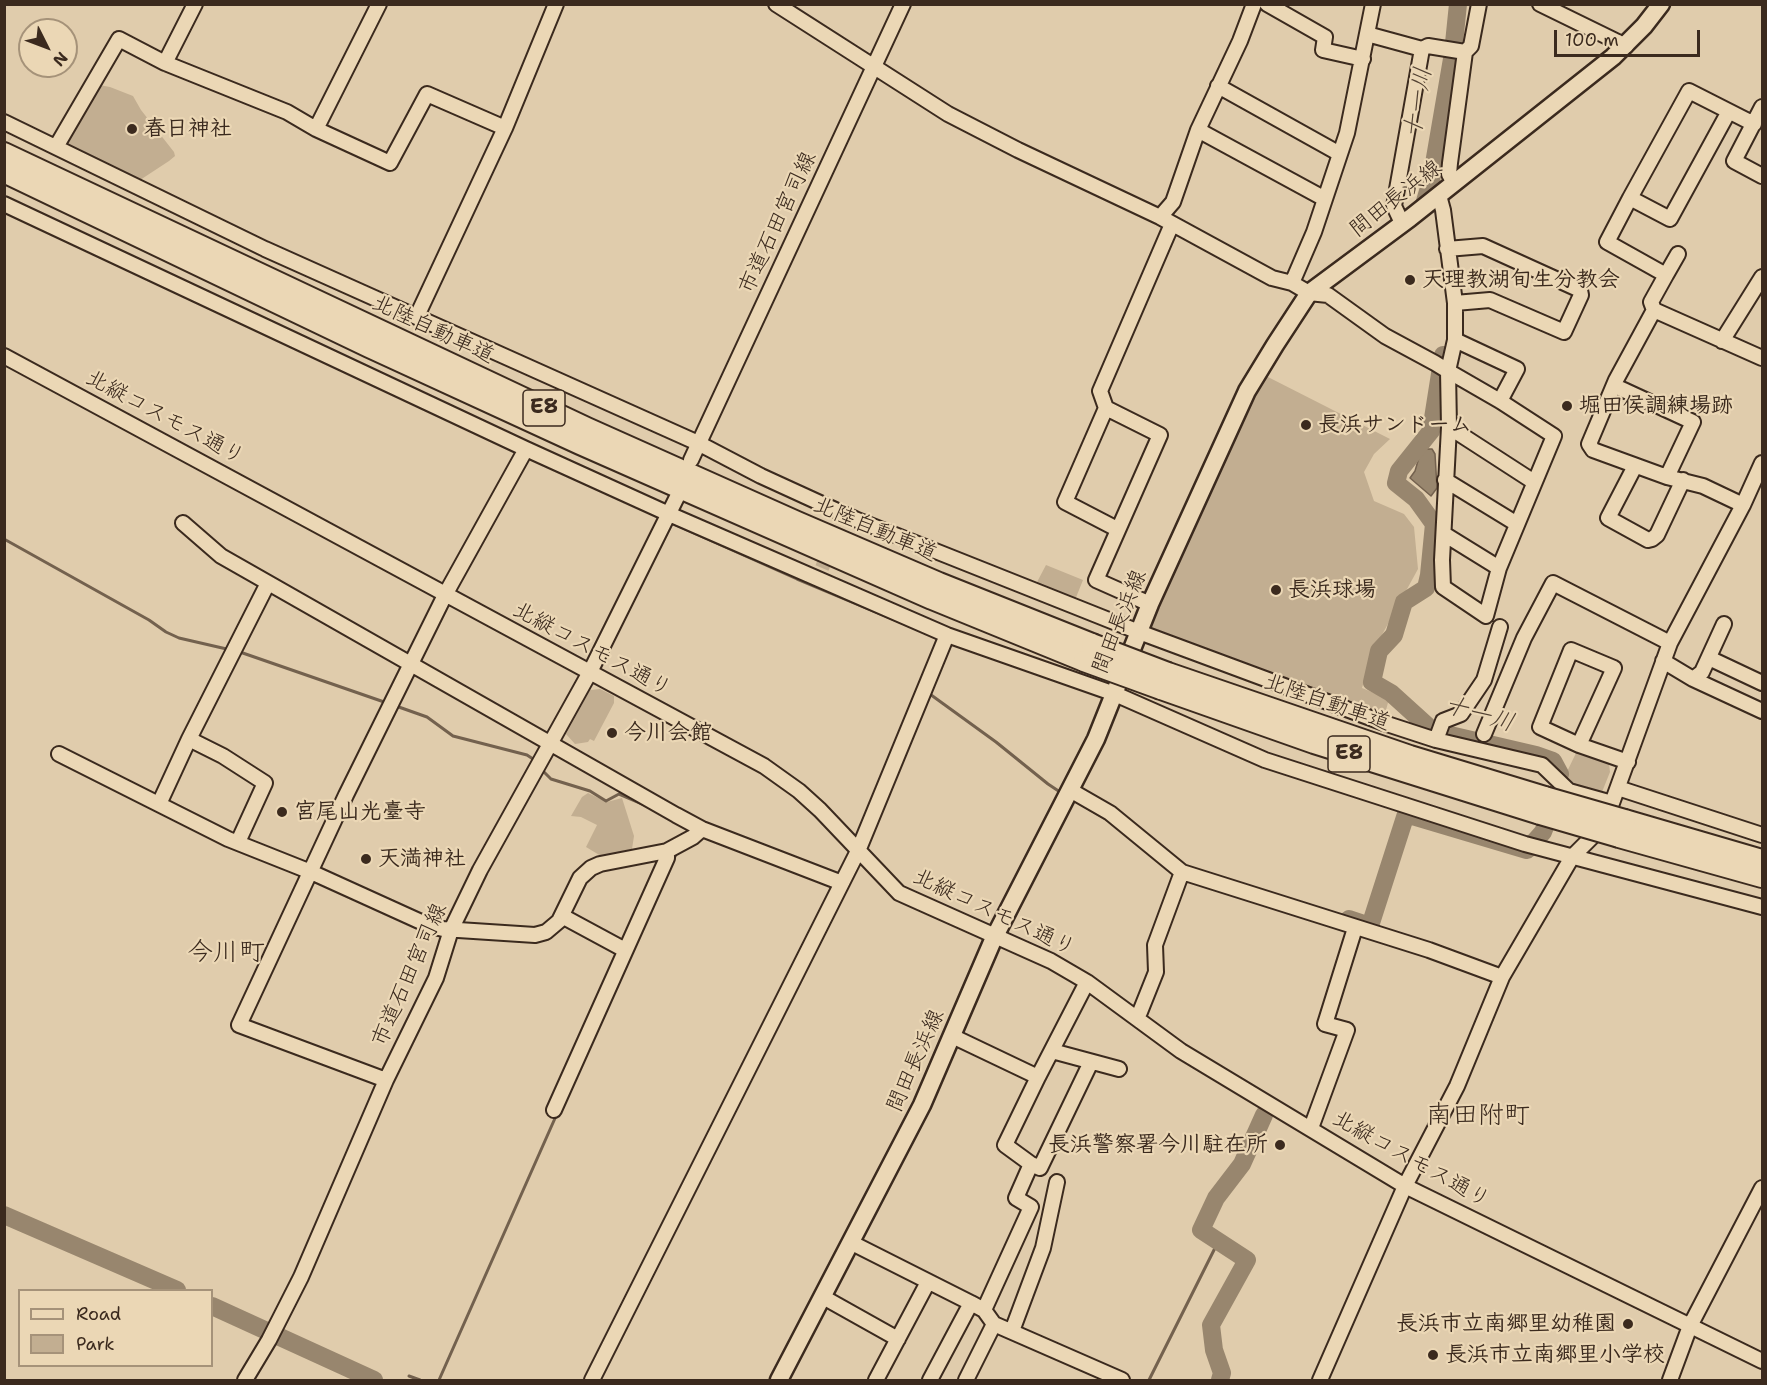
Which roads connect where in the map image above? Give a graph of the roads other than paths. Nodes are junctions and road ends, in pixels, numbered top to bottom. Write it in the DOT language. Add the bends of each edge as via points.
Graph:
graph roads {
  1 [pos="195,4"];
  2 [pos="379,4"];
  3 [pos="556,4"];
  4 [pos="776,4"];
  5 [pos="903,4"];
  6 [pos="1254,4"];
  7 [pos="1267,4"];
  8 [pos="1373,4"];
  9 [pos="1479,4"];
  10 [pos="1540,4"];
  11 [pos="1661,4"];
  12 [pos="1367,34"];
  13 [pos="1626,46"];
  14 [pos="1422,49"];
  15 [pos="1465,52"];
  16 [pos="1363,60"];
  17 [pos="165,63"];
  18 [pos="874,67"];
  19 [pos="1218,86"];
  20 [pos="1762,106"];
  21 [pos="1728,113"];
  22 [pos="4,122"];
  23 [pos="1754,124"];
  24 [pos="505,128"];
  25 [pos="316,129"];
  26 [pos="1198,130"];
  27 [pos="56,147"];
  28 [pos="4,153"];
  29 [pos="1340,154"];
  30 [pos="4,172"];
  31 [pos="1762,176"];
  32 [pos="1454,183"];
  33 [pos="1439,197"];
  34 [pos="1630,198"];
  35 [pos="1325,199"];
  36 [pos="4,204"];
  37 [pos="1406,220"];
  38 [pos="1166,221"];
  39 [pos="1447,249"];
  40 [pos="1678,254"];
  41 [pos="1666,275"];
  42 [pos="1762,277"];
  43 [pos="1292,283"];
  44 [pos="1309,293"];
  45 [pos="1455,303"];
  46 [pos="1654,310"];
  47 [pos="417,316"];
  48 [pos="1455,340"];
  49 [pos="1722,341"];
  50 [pos="4,356"];
  51 [pos="1762,358"];
  52 [pos="1448,371"];
  53 [pos="1615,386"];
  54 [pos="1500,401"];
  55 [pos="1106,408"];
  56 [pos="1449,427"];
  57 [pos="698,443"];
  58 [pos="526,449"];
  59 [pos="691,460"];
  60 [pos="1762,463"];
  61 [pos="1635,466"];
  62 [pos="1667,477"];
  63 [pos="1445,480"];
  64 [pos="1683,480"];
  65 [pos="1534,482"];
  66 [pos="677,497"];
  67 [pos="1743,505"];
  68 [pos="669,514"];
  69 [pos="183,523"];
  70 [pos="1517,524"];
  71 [pos="1118,529"];
  72 [pos="1444,534"];
  73 [pos="1499,568"];
  74 [pos="268,583"];
  75 [pos="445,595"];
  76 [pos="1150,604"];
  77 [pos="1486,616"];
  78 [pos="1724,624"];
  79 [pos="1500,627"];
  80 [pos="1139,632"];
  81 [pos="947,635"];
  82 [pos="1524,638"];
  83 [pos="1670,643"];
  84 [pos="1088,653"];
  85 [pos="1709,658"];
  86 [pos="1663,661"];
  87 [pos="412,665"];
  88 [pos="590,672"];
  89 [pos="1693,679"];
  90 [pos="1762,683"];
  91 [pos="1115,694"];
  92 [pos="1762,711"];
  93 [pos="1484,734"];
  94 [pos="1438,735"];
  95 [pos="189,739"];
  96 [pos="550,744"];
  97 [pos="1579,744"];
  98 [pos="59,754"];
  99 [pos="1628,762"];
  100 [pos="1618,788"];
  101 [pos="1070,790"];
  102 [pos="1612,803"];
  103 [pos="159,804"];
  104 [pos="702,829"];
  105 [pos="1622,829"];
  106 [pos="1762,835"];
  107 [pos="238,842"];
  108 [pos="667,850"];
  109 [pos="858,851"];
  110 [pos="1572,857"];
  111 [pos="1762,860"];
  112 [pos="311,872"];
  113 [pos="1182,872"];
  114 [pos="1762,877"];
  115 [pos="842,883"];
  116 [pos="1762,907"];
  117 [pos="562,916"];
  118 [pos="1355,928"];
  119 [pos="451,930"];
  120 [pos="995,937"];
  121 [pos="625,950"];
  122 [pos="1502,977"];
  123 [pos="1087,981"];
  124 [pos="1136,1017"];
  125 [pos="952,1036"];
  126 [pos="1052,1051"];
  127 [pos="1091,1062"];
  128 [pos="1119,1070"];
  129 [pos="1038,1077"];
  130 [pos="386,1080"];
  131 [pos="555,1110"];
  132 [pos="1311,1128"];
  133 [pos="1031,1164"];
  134 [pos="1057,1182"];
  135 [pos="1405,1186"];
  136 [pos="1762,1188"];
  137 [pos="852,1243"];
  138 [pos="928,1282"];
  139 [pos="823,1297"];
  140 [pos="971,1303"];
  141 [pos="984,1310"];
  142 [pos="994,1324"];
  143 [pos="1690,1326"];
  144 [pos="1012,1331"];
  145 [pos="898,1339"];
  146 [pos="1762,1361"];
  147 [pos="245,1380"];
  148 [pos="592,1380"];
  149 [pos="779,1380"];
  150 [pos="876,1380"];
  151 [pos="930,1380"];
  152 [pos="966,1380"];
  153 [pos="1122,1380"];
  154 [pos="1320,1380"];
  155 [pos="1670,1380"];
  1 -- 17 [label="street"];
  2 -- 25 [label="street"];
  3 -- 24 [label="street"];
  4 -- 18 [label="street"];
  5 -- 18 [label="street, 市道石田宮司線"];
  6 -- 19 [label="street"];
  7 -- 16 [label="street" via="1325,37 1323,50"];
  8 -- 12 [label="street"];
  9 -- 15 [label="street" via="1471,46"];
  10 -- 13 [label="street"];
  11 -- 13 [label="main road, 間田長浜線"];
  12 -- 14 [label="street"];
  12 -- 16 [label="street"];
  13 -- 32 [label="main road, 間田長浜線"];
  14 -- 15 [label="street" via="1428,46"];
  14 -- 37 [label="street" via="1394,206"];
  15 -- 32 [label="street" via="1449,163"];
  16 -- 29 [label="street"];
  17 -- 25 [label="street" via="287,112"];
  17 -- 27 [label="street" via="119,39"];
  18 -- 38 [label="street" via="948,114"];
  18 -- 57 [label="street, 市道石田宮司線"];
  19 -- 26 [label="street"];
  19 -- 29 [label="street"];
  20 -- 23 [label="street"];
  21 -- 23 [label="street"];
  21 -- 34 [label="street" via="1670,219"];
  21 -- 34 [label="street" via="1689,91"];
  22 -- 27 [label="street"];
  23 -- 31 [label="street" via="1734,160"];
  24 -- 25 [label="street" via="427,94 390,163"];
  24 -- 47 [label="street"];
  26 -- 35 [label="street"];
  26 -- 38 [label="street"];
  27 -- 47 [label="street" via="265,249"];
  28 -- 84 [label="highway, 北陸自動車道 / E8" via="597,433"];
  29 -- 35 [label="street"];
  30 -- 84 [label="highway, 北陸自動車道 / E8" via="590,449 910,590"];
  32 -- 33 [label="main road, 間田長浜線"];
  33 -- 37 [label="main road, 間田長浜線"];
  33 -- 39 [label="street"];
  34 -- 41 [label="street" via="1607,242"];
  35 -- 43 [label="street"];
  36 -- 58 [label="street"];
  37 -- 44 [label="main road, 間田長浜線"];
  38 -- 43 [label="street" via="1272,278"];
  38 -- 55 [label="street" via="1100,391"];
  39 -- 45 [label="street"];
  39 -- 45 [label="street" via="1483,246 1580,290 1581,295 1564,332 1490,300"];
  40 -- 41 [label="street"];
  41 -- 46 [label="street" via="1651,302"];
  42 -- 49 [label="street"];
  43 -- 44 [label="street"];
  44 -- 52 [label="street" via="1328,295 1386,336"];
  44 -- 76 [label="main road, 間田長浜線" via="1247,391"];
  45 -- 48 [label="street"];
  46 -- 49 [label="street"];
  46 -- 53 [label="street"];
  47 -- 57 [label="street"];
  48 -- 52 [label="street"];
  48 -- 54 [label="street" via="1517,369"];
  49 -- 51 [label="street"];
  50 -- 75 [label="street, 北縦コスモス通り"];
  52 -- 54 [label="street"];
  52 -- 56 [label="street"];
  53 -- 61 [label="street" via="1589,446"];
  53 -- 62 [label="street" via="1693,422"];
  54 -- 65 [label="street" via="1554,436"];
  55 -- 71 [label="street" via="1065,502"];
  55 -- 71 [label="street" via="1160,435"];
  56 -- 63 [label="street"];
  56 -- 65 [label="street"];
  57 -- 59 [label="street, 市道石田宮司線"];
  57 -- 80 [label="street" via="842,520"];
  58 -- 68 [label="street"];
  58 -- 75 [label="street"];
  60 -- 67 [label="street"];
  61 -- 62 [label="street"];
  61 -- 64 [label="street" via="1608,518 1648,540 1657,536"];
  62 -- 64 [label="street"];
  63 -- 70 [label="street"];
  63 -- 72 [label="street"];
  64 -- 67 [label="street"];
  65 -- 70 [label="street"];
  66 -- 68 [label="street, 市道石田宮司線"];
  67 -- 83 [label="street"];
  68 -- 81 [label="street" via="820,574"];
  68 -- 88 [label="street, 市道石田宮司線"];
  69 -- 74 [label="street" via="221,555"];
  70 -- 73 [label="street"];
  71 -- 76 [label="street" via="1096,580"];
  72 -- 73 [label="street"];
  72 -- 77 [label="street" via="1443,587"];
  73 -- 77 [label="street"];
  74 -- 87 [label="street"];
  74 -- 95 [label="street"];
  75 -- 87 [label="street"];
  75 -- 88 [label="street, 北縦コスモス通り"];
  76 -- 80 [label="main road, 間田長浜線"];
  77 -- 79 [label="street"];
  78 -- 85 [label="street"];
  79 -- 82 [label="street"];
  79 -- 94 [label="street" via="1484,680 1461,714 1443,721"];
  80 -- 91 [label="main road, 間田長浜線"];
  80 -- 94 [label="street"];
  81 -- 91 [label="street"];
  81 -- 109 [label="street"];
  82 -- 83 [label="street" via="1553,583"];
  82 -- 93 [label="street"];
  83 -- 86 [label="street"];
  84 -- 105 [label="highway, 北陸自動車道 / E8, bridge"];
  85 -- 89 [label="street"];
  85 -- 90 [label="street"];
  86 -- 89 [label="street"];
  86 -- 99 [label="street"];
  87 -- 96 [label="street"];
  87 -- 112 [label="street"];
  88 -- 96 [label="street, 市道石田宮司線"];
  88 -- 109 [label="street, 北縦コスモス通り" via="764,766 820,810"];
  89 -- 92 [label="street"];
  91 -- 101 [label="main road, 間田長浜線"];
  91 -- 110 [label="street" via="1265,760"];
  94 -- 102 [label="street" via="1542,765 1569,791"];
  95 -- 103 [label="street"];
  95 -- 107 [label="street" via="265,783"];
  96 -- 104 [label="street"];
  96 -- 119 [label="street, 市道石田宮司線"];
  97 -- 97 [label="street" via="1540,728 1571,650 1614,668"];
  97 -- 99 [label="street"];
  98 -- 103 [label="street"];
  99 -- 100 [label="street"];
  100 -- 102 [label="street"];
  100 -- 106 [label="street"];
  101 -- 113 [label="street" via="1110,813"];
  101 -- 120 [label="main road, 間田長浜線"];
  102 -- 110 [label="street" via="1593,836"];
  103 -- 107 [label="street"];
  104 -- 108 [label="street"];
  104 -- 115 [label="street"];
  105 -- 111 [label="highway, 北陸自動車道 / E8"];
  105 -- 114 [label="highway, 北陸自動車道 / E8"];
  107 -- 112 [label="street"];
  108 -- 117 [label="street" via="591,868 580,878"];
  108 -- 121 [label="street" via="667,858"];
  109 -- 115 [label="street"];
  109 -- 120 [label="street, 北縦コスモス通り" via="899,893"];
  110 -- 116 [label="street"];
  110 -- 122 [label="street"];
  112 -- 119 [label="street" via="430,926"];
  112 -- 130 [label="street" via="239,1025"];
  113 -- 118 [label="street"];
  113 -- 124 [label="street" via="1155,945 1156,972"];
  115 -- 148 [label="street"];
  117 -- 119 [label="street" via="551,929 536,935"];
  117 -- 121 [label="street"];
  118 -- 122 [label="street"];
  118 -- 132 [label="street" via="1325,1024 1347,1030"];
  119 -- 130 [label="street, 市道石田宮司線" via="436,978"];
  120 -- 123 [label="street, 北縦コスモス通り" via="1051,960"];
  120 -- 125 [label="main road, 間田長浜線"];
  121 -- 131 [label="street"];
  122 -- 135 [label="street" via="1457,1086"];
  123 -- 124 [label="street, 北縦コスモス通り"];
  123 -- 126 [label="street"];
  124 -- 132 [label="street, 北縦コスモス通り" via="1180,1052"];
  125 -- 129 [label="street"];
  125 -- 137 [label="main road, 間田長浜線" via="922,1105"];
  126 -- 127 [label="street"];
  126 -- 129 [label="street"];
  127 -- 128 [label="street"];
  127 -- 133 [label="street" via="1040,1168"];
  129 -- 133 [label="street" via="1005,1145"];
  130 -- 147 [label="street, 市道石田宮司線" via="302,1276"];
  132 -- 135 [label="street, 北縦コスモス通り"];
  133 -- 141 [label="street" via="1016,1198 1031,1207"];
  134 -- 144 [label="street" via="1043,1248"];
  135 -- 143 [label="street, 北縦コスモス通り"];
  135 -- 154 [label="street"];
  136 -- 143 [label="street"];
  137 -- 138 [label="street"];
  137 -- 139 [label="main road, 間田長浜線"];
  138 -- 140 [label="street"];
  138 -- 145 [label="street"];
  139 -- 145 [label="street"];
  139 -- 149 [label="main road, 間田長浜線"];
  140 -- 141 [label="street"];
  140 -- 151 [label="street"];
  141 -- 142 [label="street"];
  142 -- 144 [label="street"];
  142 -- 152 [label="street"];
  143 -- 146 [label="street, 北縦コスモス通り"];
  143 -- 155 [label="street"];
  144 -- 153 [label="street"];
  145 -- 150 [label="street"];
}
